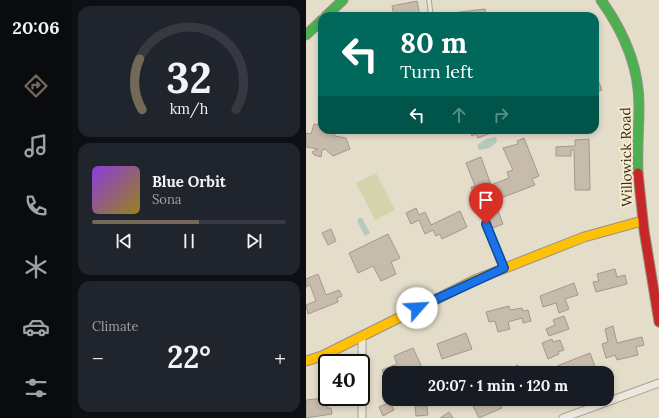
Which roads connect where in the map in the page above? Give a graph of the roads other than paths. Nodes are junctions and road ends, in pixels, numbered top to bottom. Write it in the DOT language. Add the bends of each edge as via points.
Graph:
graph roads {
  1 [pos="343,0"];
  2 [pos="429,0"];
  3 [pos="601,0"];
  4 [pos="330,12"];
  5 [pos="430,12"];
  6 [pos="318,24"];
  7 [pos="306,35"];
  8 [pos="642,221"];
  9 [pos="486,224"];
  10 [pos="504,268"];
  11 [pos="659,322"];
  12 [pos="362,336"];
  13 [pos="306,361"];
  14 [pos="659,383"];
  15 [pos="362,418"];
  16 [pos="563,418"];
  1 -- 4 [label="street"];
  2 -- 5 [label="lane"];
  3 -- 8 [label="street, Willowick Road" via="627,42 636,75"];
  6 -- 7 [label="street"];
  8 -- 10 [label="street" via="584,237"];
  8 -- 11 [label="street, Willowick Road"];
  9 -- 10 [label="lane"];
  10 -- 12 [label="street"];
  12 -- 13 [label="street"];
  12 -- 15 [label="street"];
  14 -- 16 [label="street"];
}
